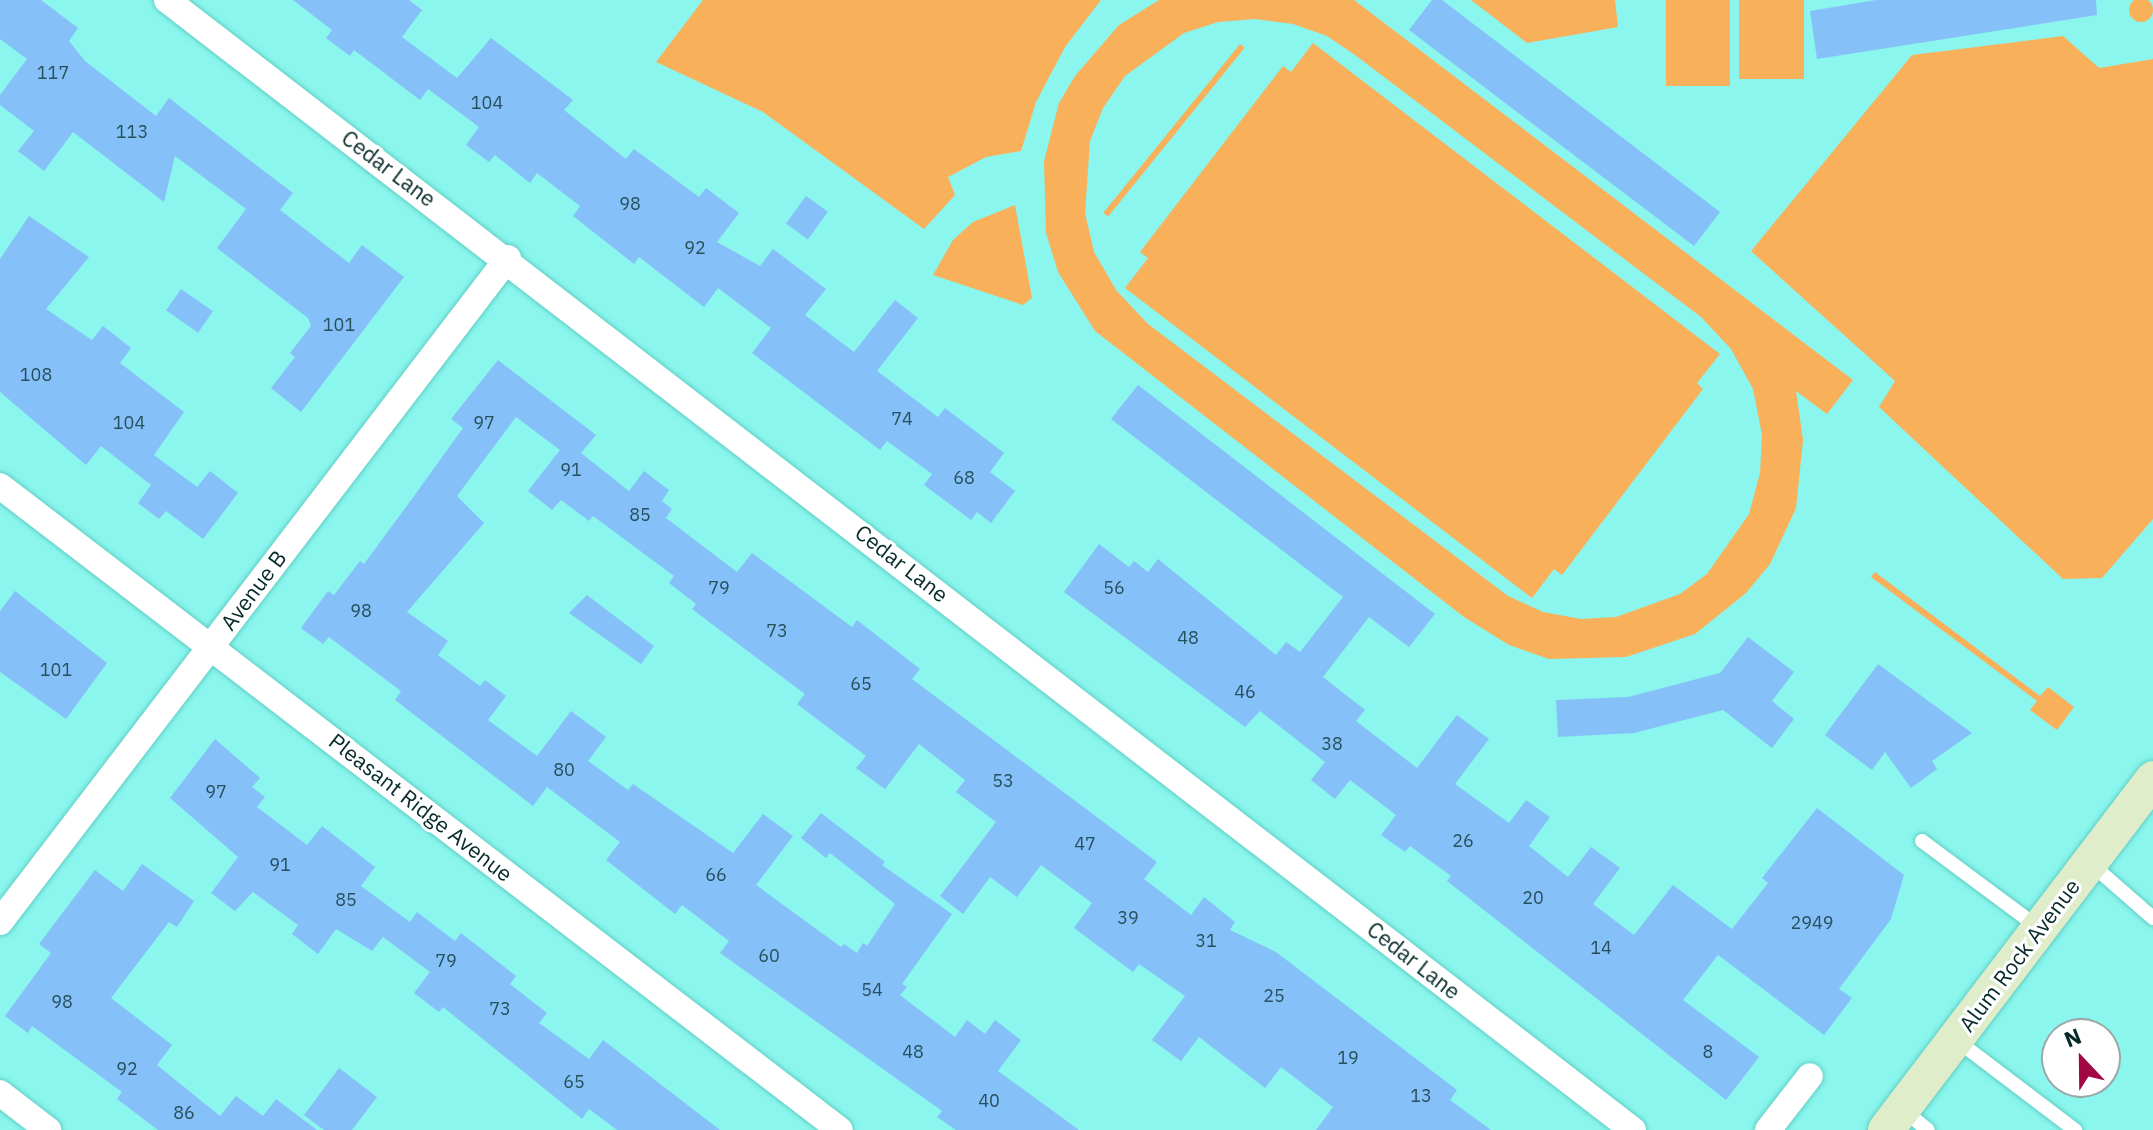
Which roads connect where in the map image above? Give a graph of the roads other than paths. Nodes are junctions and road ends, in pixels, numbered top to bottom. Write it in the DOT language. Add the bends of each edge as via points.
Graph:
graph roads {
  1 [pos="167,0"];
  2 [pos="508,258"];
  3 [pos="0,486"];
  4 [pos="212,644"];
  5 [pos="2153,779"];
  6 [pos="1922,841"];
  7 [pos="2090,862"];
  8 [pos="2153,918"];
  9 [pos="0,922"];
  10 [pos="2040,928"];
  11 [pos="1955,1039"];
  12 [pos="1810,1076"];
  13 [pos="0,1093"];
  14 [pos="1905,1123"];
  15 [pos="48,1130"];
  16 [pos="840,1130"];
  17 [pos="1633,1130"];
  18 [pos="1768,1130"];
  19 [pos="2075,1130"];
  1 -- 2 [label="street, Cedar Lane"];
  2 -- 4 [label="street, Avenue B"];
  2 -- 17 [label="street, Cedar Lane"];
  3 -- 4 [label="street, Pleasant Ridge Avenue"];
  4 -- 9 [label="street, Avenue B"];
  4 -- 16 [label="street, Pleasant Ridge Avenue"];
  5 -- 7 [label="main road, Alum Rock Avenue"];
  6 -- 10 [label="lane"];
  7 -- 8 [label="lane"];
  7 -- 10 [label="main road, Alum Rock Avenue"];
  10 -- 11 [label="main road, Alum Rock Avenue"];
  11 -- 14 [label="main road, Alum Rock Avenue"];
  11 -- 19 [label="lane"];
  12 -- 18 [label="street"];
  13 -- 15 [label="street"];
}
